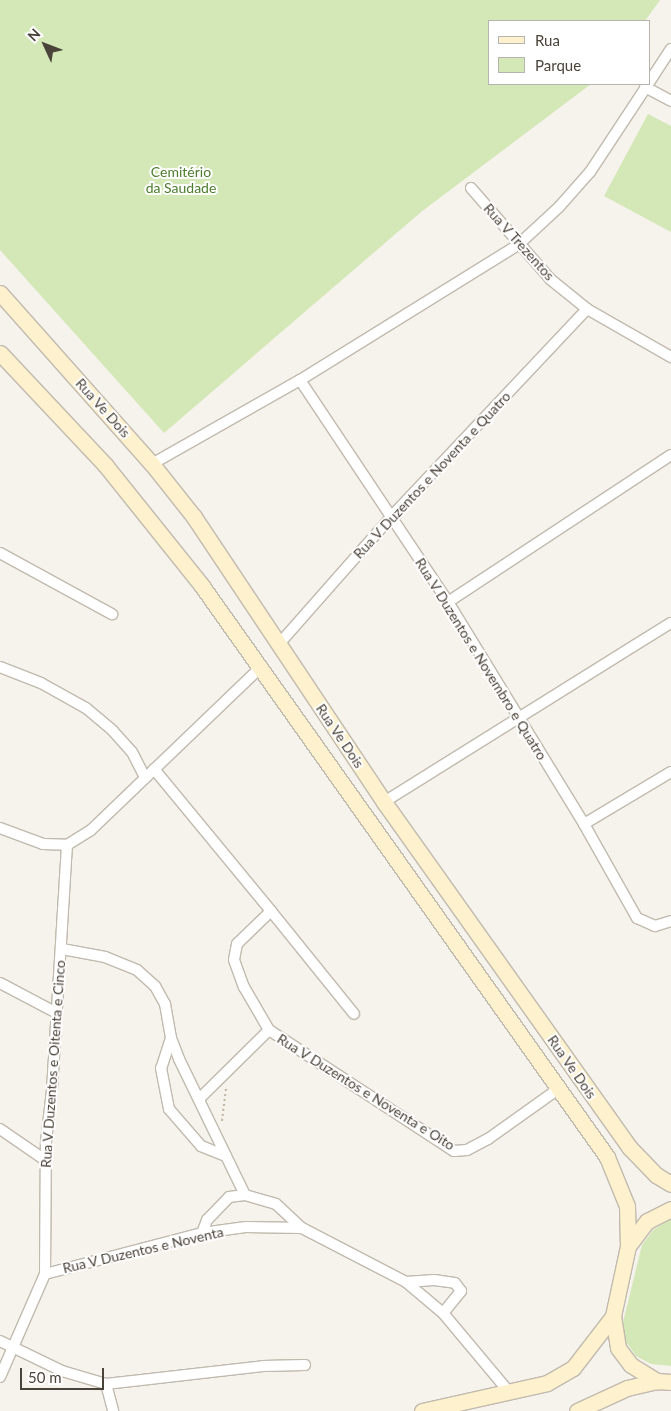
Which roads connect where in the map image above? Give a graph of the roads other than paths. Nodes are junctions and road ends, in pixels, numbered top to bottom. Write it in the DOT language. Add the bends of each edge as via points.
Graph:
graph roads {
  1 [pos="671,49"];
  2 [pos="651,79"];
  3 [pos="647,85"];
  4 [pos="649,85"];
  5 [pos="671,101"];
  6 [pos="472,188"];
  7 [pos="519,244"];
  8 [pos="0,293"];
  9 [pos="587,309"];
  10 [pos="0,353"];
  11 [pos="671,357"];
  12 [pos="300,380"];
  13 [pos="671,455"];
  14 [pos="152,464"];
  15 [pos="392,517"];
  16 [pos="0,553"];
  17 [pos="448,602"];
  18 [pos="112,614"];
  19 [pos="671,623"];
  20 [pos="279,644"];
  21 [pos="262,666"];
  22 [pos="0,667"];
  23 [pos="516,718"];
  24 [pos="154,769"];
  25 [pos="671,772"];
  26 [pos="145,778"];
  27 [pos="384,802"];
  28 [pos="584,824"];
  29 [pos="0,828"];
  30 [pos="67,846"];
  31 [pos="271,911"];
  32 [pos="668,923"];
  33 [pos="62,949"];
  34 [pos="0,983"];
  35 [pos="57,1013"];
  36 [pos="354,1014"];
  37 [pos="269,1030"];
  38 [pos="171,1038"];
  39 [pos="558,1089"];
  40 [pos="199,1099"];
  41 [pos="0,1130"];
  42 [pos="226,1156"];
  43 [pos="45,1160"];
  44 [pos="671,1184"];
  45 [pos="245,1195"];
  46 [pos="671,1209"];
  47 [pos="302,1228"];
  48 [pos="202,1233"];
  49 [pos="628,1246"];
  50 [pos="45,1274"];
  51 [pos="406,1282"];
  52 [pos="443,1313"];
  53 [pos="613,1316"];
  54 [pos="0,1342"];
  55 [pos="14,1350"];
  56 [pos="305,1365"];
  57 [pos="0,1377"];
  58 [pos="664,1381"];
  59 [pos="106,1384"];
  60 [pos="509,1392"];
  61 [pos="113,1411"];
  62 [pos="422,1411"];
  63 [pos="577,1411"];
  1 -- 2 [label="street"];
  3 -- 7 [label="street" via="590,172 559,207"];
  4 -- 5 [label="street"];
  6 -- 7 [label="street, Rua V Trezentos"];
  7 -- 9 [label="street, Rua V Trezentos" via="550,279"];
  7 -- 12 [label="street"];
  8 -- 14 [label="main road, Rua Ve Dois"];
  9 -- 11 [label="street, Rua V Trezentos"];
  9 -- 15 [label="street, Rua V Duzentos e Noventa e Quatro"];
  10 -- 21 [label="main road, Rua Ve Dois" via="106,466"];
  12 -- 14 [label="street"];
  12 -- 15 [label="street, Rua V Duzentos e Novembro e Quatro"];
  13 -- 17 [label="street"];
  14 -- 20 [label="main road, Rua Ve Dois" via="194,517"];
  15 -- 17 [label="street, Rua V Duzentos e Novembro e Quatro"];
  15 -- 20 [label="street, Rua V Duzentos e Noventa e Quatro"];
  16 -- 18 [label="street"];
  17 -- 23 [label="street, Rua V Duzentos e Novembro e Quatro"];
  19 -- 23 [label="street"];
  20 -- 27 [label="main road, Rua Ve Dois"];
  21 -- 24 [label="street"];
  21 -- 39 [label="main road, Rua Ve Dois"];
  22 -- 26 [label="street" via="40,683 86,708 132,752"];
  23 -- 27 [label="street"];
  23 -- 28 [label="street, Rua V Duzentos e Novembro e Quatro"];
  24 -- 26 [label="street"];
  24 -- 31 [label="street"];
  25 -- 28 [label="street"];
  26 -- 30 [label="street" via="91,830"];
  27 -- 44 [label="main road, Rua Ve Dois" via="629,1147 656,1175"];
  28 -- 32 [label="street, Rua V Duzentos e Novembro e Quatro" via="637,918 654,926"];
  29 -- 30 [label="street" via="43,844"];
  30 -- 33 [label="street, Rua V Duzentos e Oitenta e Cinco"];
  31 -- 36 [label="street"];
  31 -- 37 [label="street, Rua V Duzentos e Noventa e Oito" via="237,944 234,960 244,987"];
  33 -- 35 [label="street, Rua V Duzentos e Oitenta e Cinco"];
  33 -- 38 [label="street" via="105,956 137,970 154,986 165,1004"];
  34 -- 35 [label="street"];
  35 -- 43 [label="street, Rua V Duzentos e Oitenta e Cinco"];
  37 -- 39 [label="street, Rua V Duzentos e Noventa e Oito" via="454,1151 467,1150 488,1139"];
  37 -- 40 [label="street"];
  38 -- 40 [label="street"];
  38 -- 42 [label="street" via="161,1068 169,1109 201,1146"];
  39 -- 49 [label="main road, Rua Ve Dois" via="607,1157 619,1181 627,1206"];
  40 -- 42 [label="street"];
  41 -- 43 [label="street"];
  42 -- 45 [label="street"];
  43 -- 50 [label="street, Rua V Duzentos e Oitenta e Cinco"];
  45 -- 47 [label="street" via="276,1204"];
  45 -- 48 [label="street" via="230,1197 216,1209"];
  46 -- 49 [label="main road" via="647,1221"];
  47 -- 48 [label="street, Rua V Duzentos e Noventa" via="246,1228"];
  47 -- 51 [label="street"];
  48 -- 50 [label="street, Rua V Duzentos e Noventa"];
  49 -- 53 [label="main road"];
  50 -- 55 [label="street, Rua V Duzentos e Oitenta e Cinco"];
  51 -- 52 [label="street"];
  51 -- 52 [label="street" via="434,1280 455,1283 461,1290"];
  52 -- 60 [label="street"];
  53 -- 58 [label="main road" via="618,1348 631,1365"];
  53 -- 60 [label="main road" via="573,1368 547,1382"];
  54 -- 55 [label="street"];
  55 -- 57 [label="street, Rua V Duzentos e Oitenta e Cinco"];
  55 -- 59 [label="street" via="70,1374"];
  56 -- 59 [label="street" via="264,1366"];
  58 -- 63 [label="main road" via="627,1388"];
  59 -- 61 [label="street"];
  60 -- 62 [label="main road"];
}
